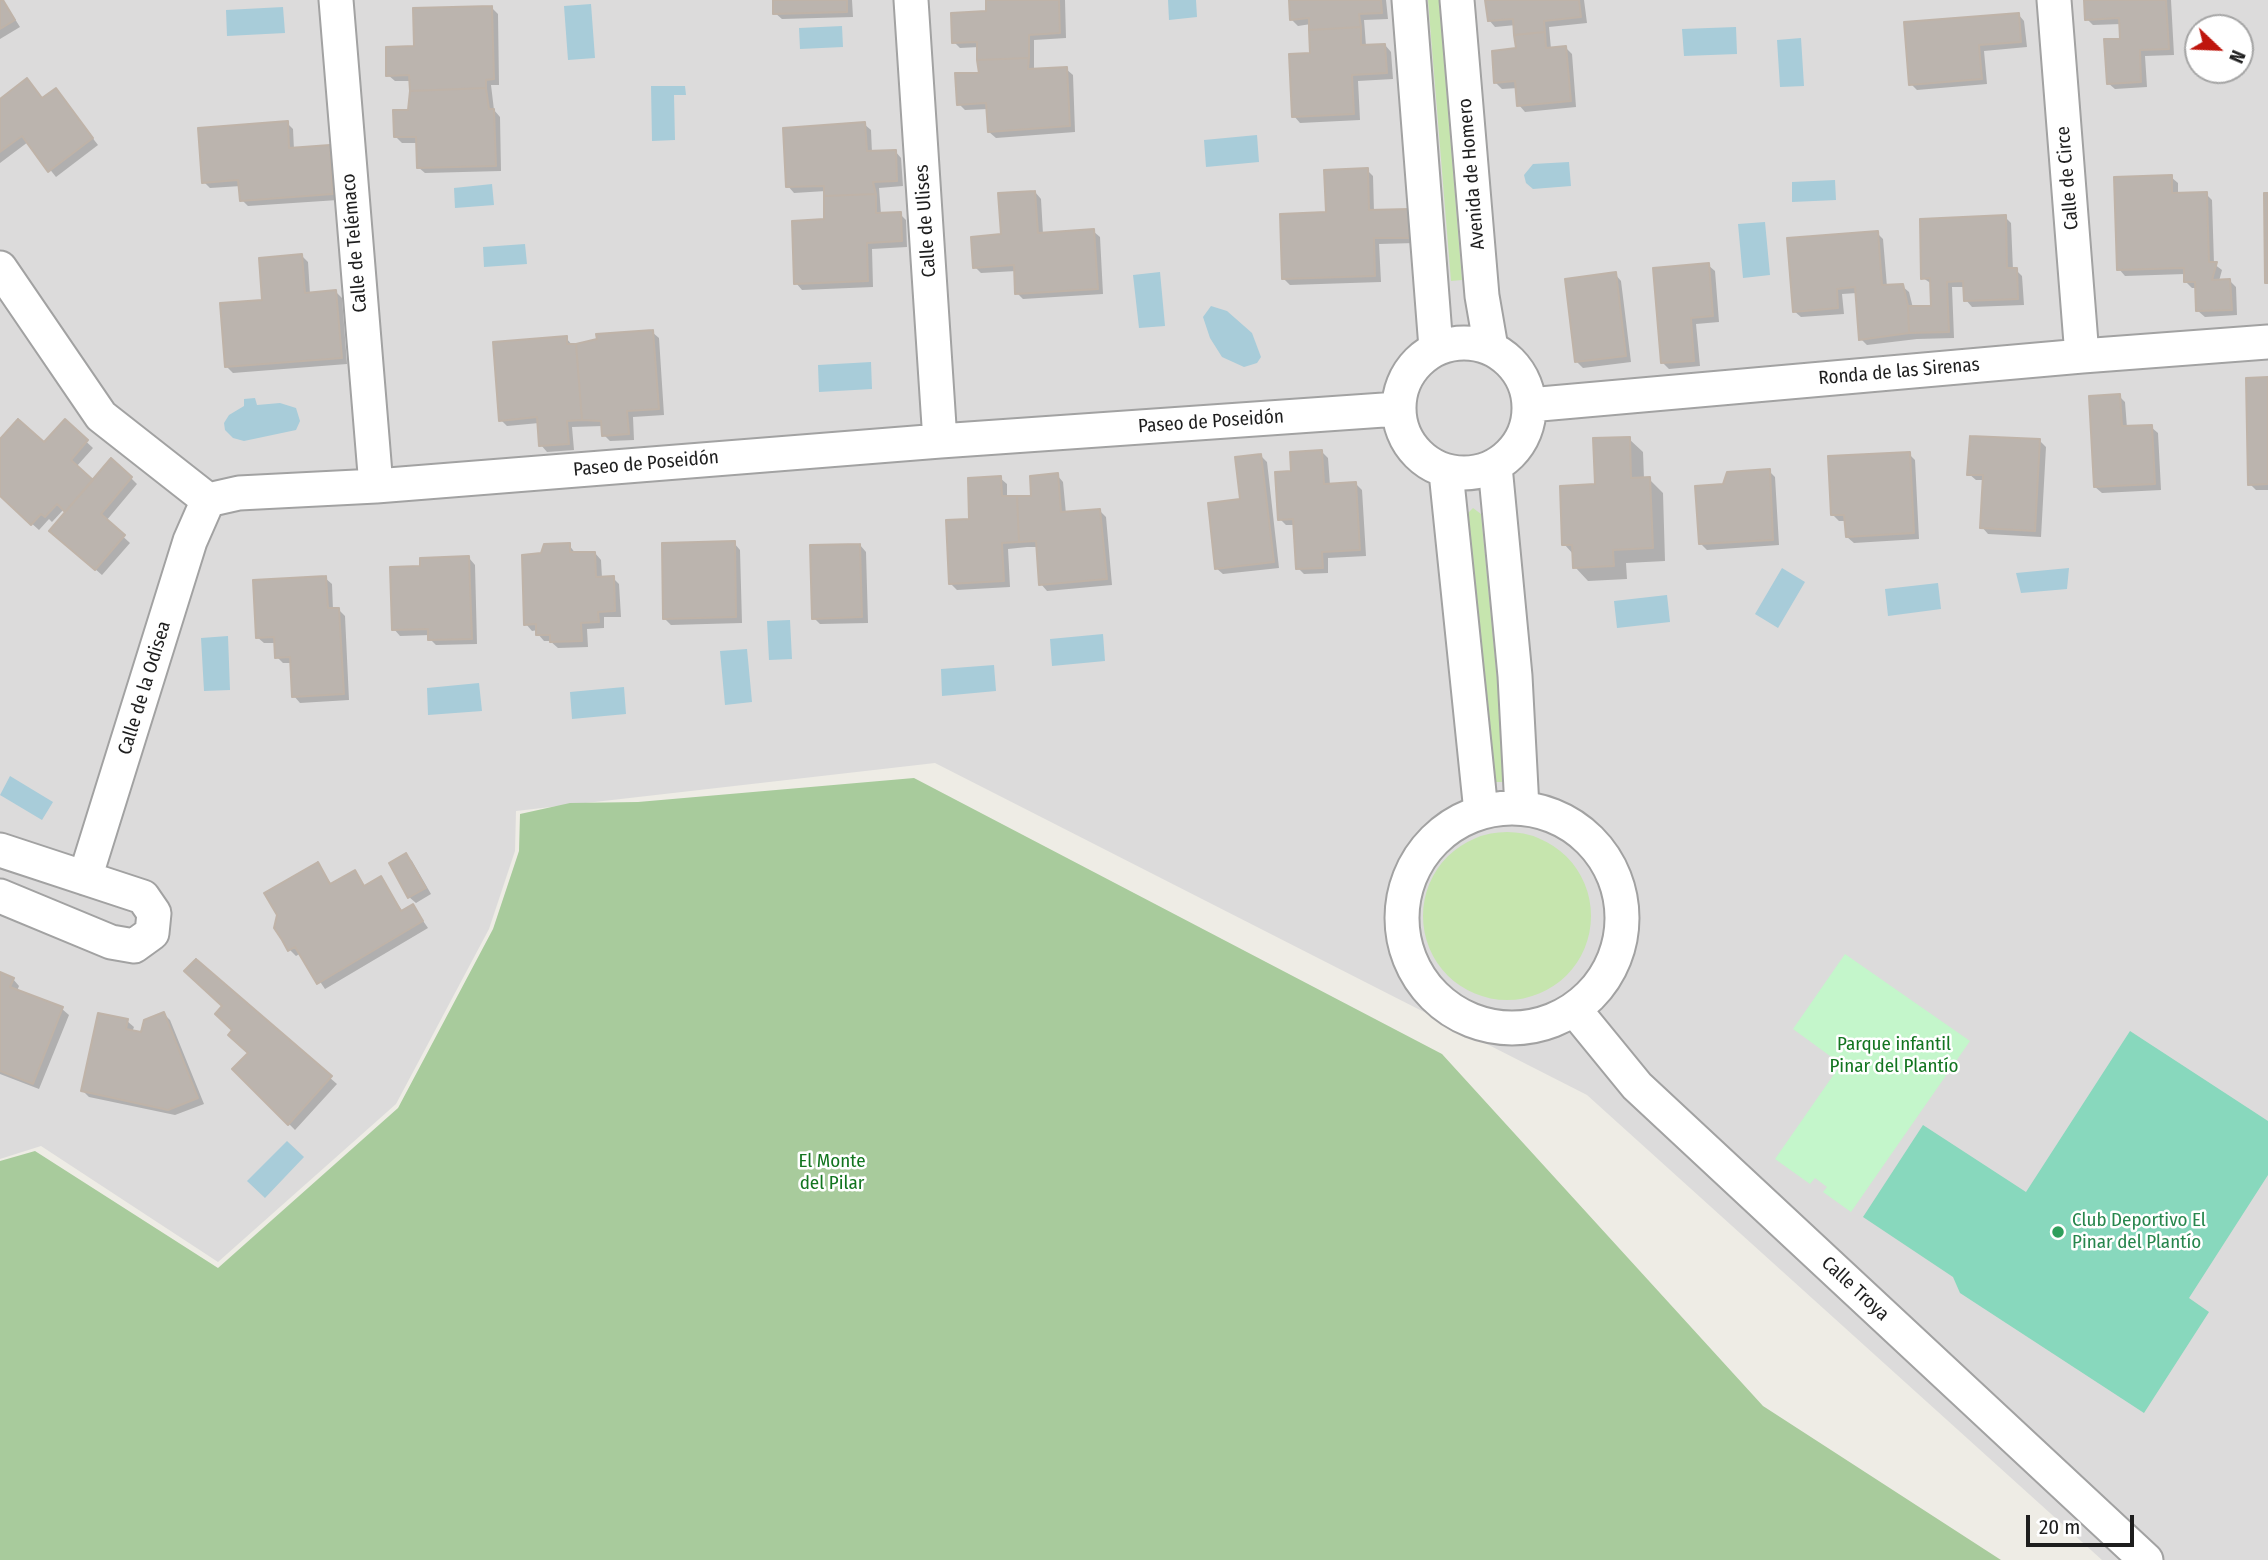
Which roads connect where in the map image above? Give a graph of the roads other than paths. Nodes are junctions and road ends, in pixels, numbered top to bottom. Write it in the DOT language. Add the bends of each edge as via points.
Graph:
graph roads {
  1 [pos="336,0"];
  2 [pos="911,0"];
  3 [pos="1409,0"];
  4 [pos="1457,0"];
  5 [pos="2054,0"];
  6 [pos="0,268"];
  7 [pos="2268,342"];
  8 [pos="1436,348"];
  9 [pos="1491,348"];
  10 [pos="2082,355"];
  11 [pos="1530,405"];
  12 [pos="1398,409"];
  13 [pos="940,441"];
  14 [pos="1495,466"];
  15 [pos="1446,472"];
  16 [pos="376,486"];
  17 [pos="208,500"];
  18 [pos="1522,808"];
  19 [pos="1480,812"];
  20 [pos="0,850"];
  21 [pos="85,878"];
  22 [pos="0,896"];
  23 [pos="1574,1009"];
  24 [pos="2146,1560"];
  1 -- 16 [label="street, Calle de Telémaco"];
  2 -- 13 [label="street, Calle de Ulises"];
  3 -- 8 [label="street"];
  4 -- 9 [label="street, Avenida de Homero" via="1482,296"];
  5 -- 10 [label="street, Calle de Circe"];
  6 -- 17 [label="street" via="101,416"];
  7 -- 10 [label="street, Ronda de las Sirenas"];
  8 -- 9 [label="street" via="1473,343"];
  8 -- 12 [label="street" via="1409,373"];
  9 -- 11 [label="street" via="1518,371"];
  10 -- 11 [label="street, Ronda de las Sirenas"];
  11 -- 14 [label="street" via="1521,441"];
  12 -- 13 [label="street, Paseo de Poseidón"];
  12 -- 15 [label="street" via="1412,448 1427,463"];
  13 -- 16 [label="street, Paseo de Poseidón"];
  14 -- 15 [label="street" via="1479,472"];
  14 -- 18 [label="street"];
  15 -- 19 [label="street"];
  16 -- 17 [label="street, Paseo de Poseidón" via="239,493"];
  17 -- 21 [label="street, Calle de la Odisea" via="190,541"];
  18 -- 19 [label="street"];
  18 -- 23 [label="street" via="1555,816 1584,834 1605,859 1619,889 1622,923 1616,956 1599,986"];
  19 -- 23 [label="street" via="1448,828 1421,855 1406,888 1401,925 1409,957 1425,986 1449,1009 1479,1024 1512,1028 1545,1023"];
  20 -- 21 [label="street"];
  21 -- 22 [label="street" via="143,897 154,913 152,933 134,946 111,942"];
  23 -- 24 [label="street, Calle Troya" via="1637,1086"];
}
